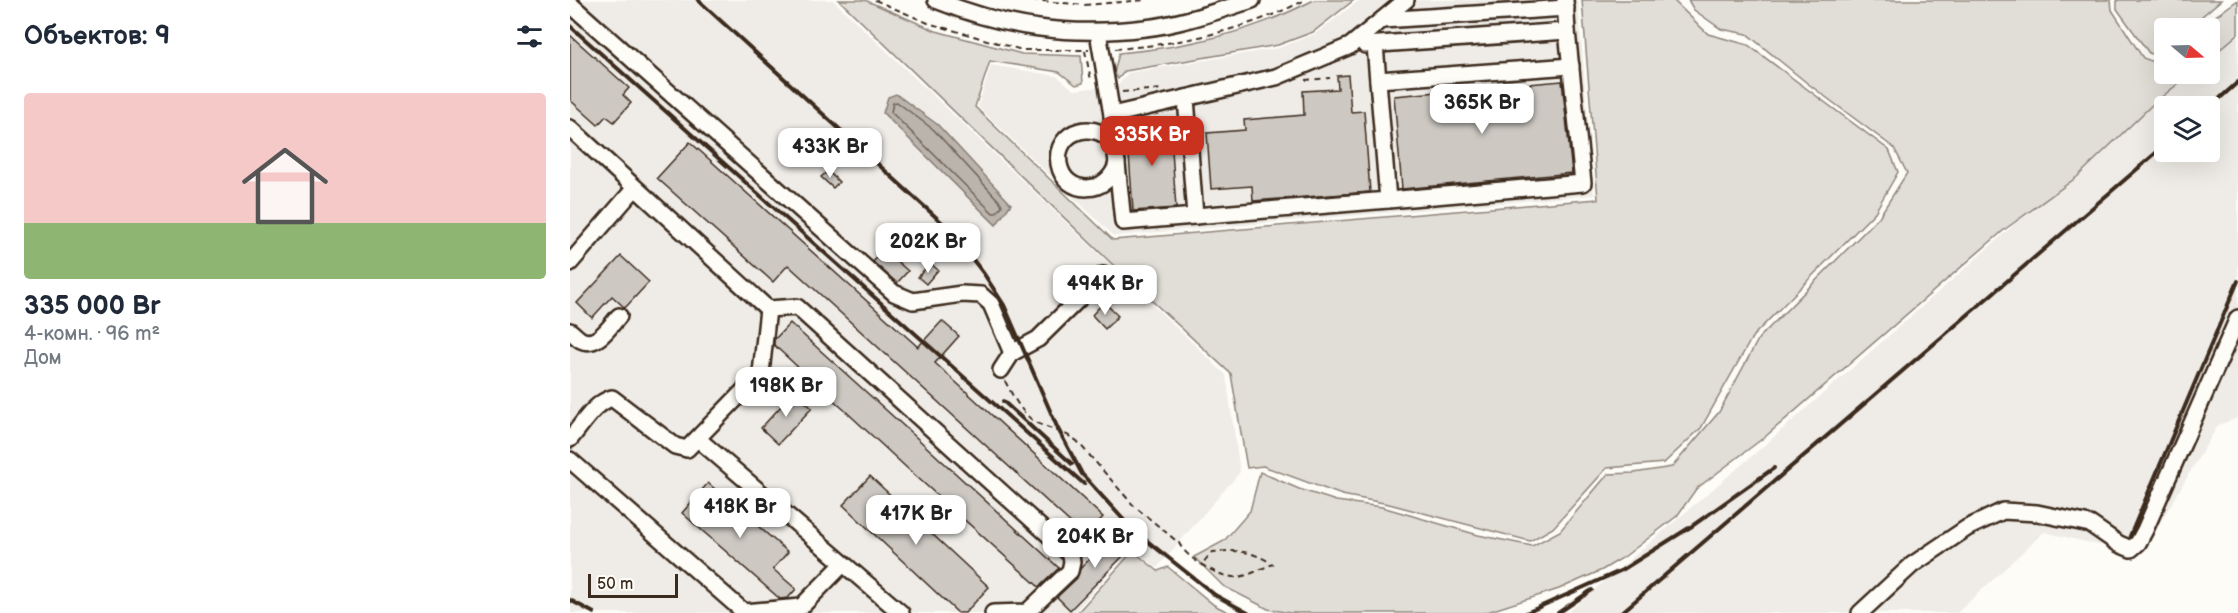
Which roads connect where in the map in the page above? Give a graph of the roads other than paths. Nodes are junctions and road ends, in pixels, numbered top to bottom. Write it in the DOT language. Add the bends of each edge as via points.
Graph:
graph roads {
  1 [pos="936,0"];
  2 [pos="1252,0"];
  3 [pos="1406,0"];
  4 [pos="570,4"];
  5 [pos="1565,4"];
  6 [pos="1382,20"];
  7 [pos="1567,31"];
  8 [pos="1098,32"];
  9 [pos="1375,45"];
  10 [pos="1350,46"];
  11 [pos="1571,66"];
  12 [pos="1378,80"];
  13 [pos="1186,98"];
  14 [pos="1112,115"];
  15 [pos="570,128"];
  16 [pos="1098,131"];
  17 [pos="1118,156"];
  18 [pos="635,188"];
  19 [pos="1388,200"];
  20 [pos="1195,216"];
  21 [pos="570,263"];
  22 [pos="1103,275"];
  23 [pos="768,309"];
  24 [pos="619,316"];
  25 [pos="2238,318"];
  26 [pos="570,330"];
  27 [pos="1012,353"];
  28 [pos="1001,370"];
  29 [pos="570,439"];
  30 [pos="698,439"];
  31 [pos="570,460"];
  32 [pos="843,564"];
  33 [pos="901,613"];
  34 [pos="993,613"];
  35 [pos="1860,613"];
  1 -- 8 [label="street" via="1031,28"];
  2 -- 8 [label="street" via="1146,28"];
  3 -- 6 [label="street"];
  4 -- 27 [label="street" via="894,293 913,301 981,295 991,304"];
  5 -- 6 [label="street"];
  5 -- 7 [label="street"];
  6 -- 10 [label="street"];
  7 -- 9 [label="street"];
  7 -- 11 [label="street"];
  8 -- 14 [label="street"];
  9 -- 10 [label="street"];
  9 -- 12 [label="street"];
  10 -- 13 [label="street" via="1276,77"];
  11 -- 12 [label="street"];
  11 -- 19 [label="street" via="1583,183"];
  12 -- 19 [label="street"];
  13 -- 14 [label="street"];
  13 -- 20 [label="street"];
  14 -- 16 [label="street"];
  14 -- 17 [label="street"];
  15 -- 18 [label="street"];
  16 -- 17 [label="street" via="1107,135"];
  16 -- 17 [label="street" via="1079,130 1063,143 1059,162 1067,180 1076,186 1095,188 1111,178"];
  17 -- 20 [label="street" via="1124,222"];
  18 -- 21 [label="street"];
  18 -- 23 [label="street"];
  19 -- 20 [label="street"];
  22 -- 27 [label="street" via="1038,339"];
  23 -- 30 [label="street" via="761,373"];
  23 -- 34 [label="street" via="797,307 1071,555 1070,571 1027,612"];
  24 -- 26 [label="street" via="602,337 589,342"];
  25 -- 35 [label="street" via="2145,530 2131,549 2090,525 2037,513 2003,511 1967,528 1912,564"];
  27 -- 28 [label="street"];
  29 -- 30 [label="street" via="604,400 612,398 675,447 687,449"];
  30 -- 32 [label="street"];
  31 -- 32 [label="street" via="744,612 801,607"];
  32 -- 33 [label="street"];
}
